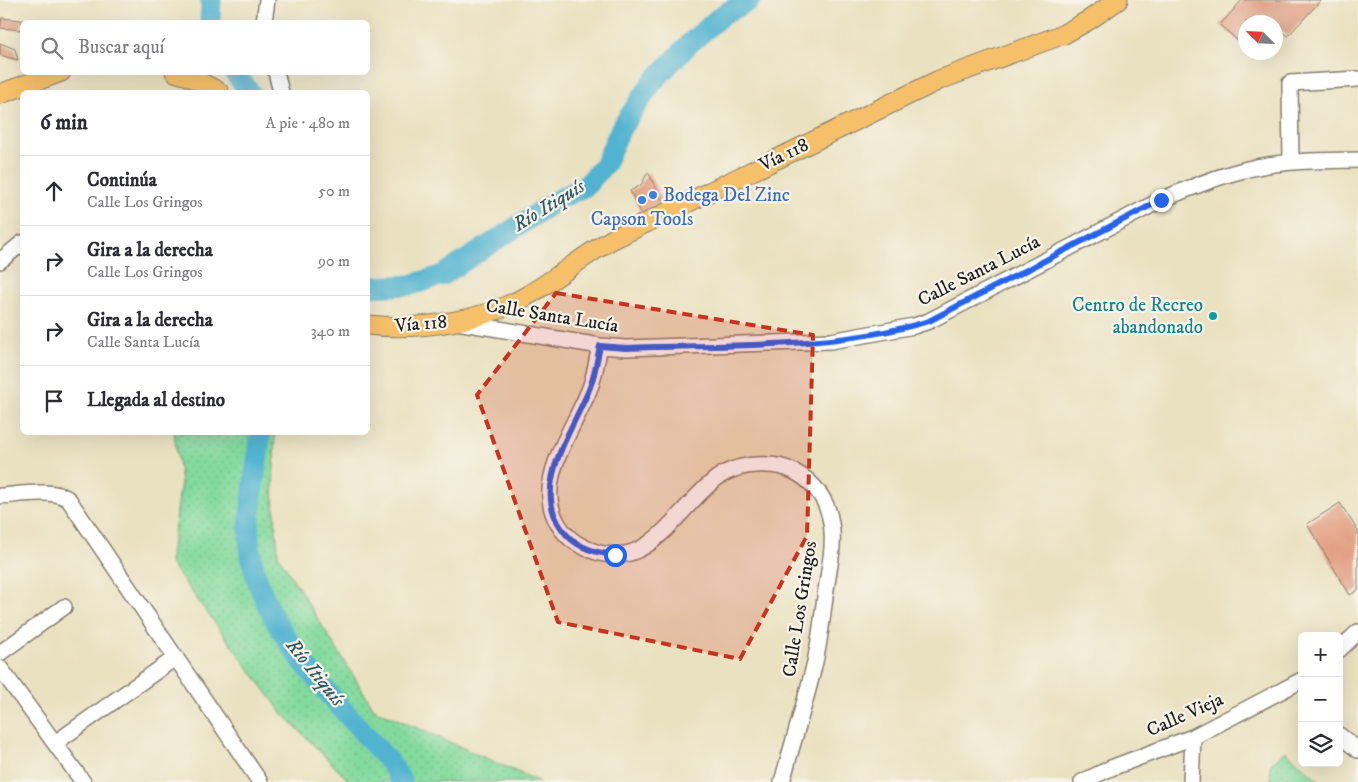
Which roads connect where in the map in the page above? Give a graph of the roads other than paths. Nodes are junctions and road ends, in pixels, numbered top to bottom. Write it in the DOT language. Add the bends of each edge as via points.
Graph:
graph roads {
  1 [pos="267,0"];
  2 [pos="1118,0"];
  3 [pos="264,20"];
  4 [pos="53,75"];
  5 [pos="185,75"];
  6 [pos="277,75"];
  7 [pos="1358,79"];
  8 [pos="216,90"];
  9 [pos="280,90"];
  10 [pos="0,94"];
  11 [pos="1358,160"];
  12 [pos="1291,162"];
  13 [pos="20,245"];
  14 [pos="0,261"];
  15 [pos="511,305"];
  16 [pos="453,321"];
  17 [pos="370,325"];
  18 [pos="510,331"];
  19 [pos="600,346"];
  20 [pos="0,496"];
  21 [pos="64,607"];
  22 [pos="1358,632"];
  23 [pos="1343,646"];
  24 [pos="0,653"];
  25 [pos="175,658"];
  26 [pos="0,668"];
  27 [pos="1298,684"];
  28 [pos="1193,737"];
  29 [pos="1343,738"];
  30 [pos="55,743"];
  31 [pos="1358,750"];
  32 [pos="83,782"];
  33 [pos="260,782"];
  34 [pos="782,782"];
  35 [pos="1082,782"];
  36 [pos="1191,782"];
  1 -- 3 [label="street"];
  2 -- 15 [label="main road, Vía 118" via="1064,34 939,80 613,239"];
  4 -- 10 [label="main road"];
  5 -- 8 [label="main road"];
  6 -- 9 [label="street"];
  7 -- 12 [label="street" via="1290,83"];
  11 -- 12 [label="street, Calle Santa Lucía"];
  12 -- 19 [label="street, Calle Santa Lucía" via="1241,170 1161,200 914,326 831,341 626,348"];
  13 -- 14 [label="street"];
  15 -- 16 [label="main road, Vía 118" via="475,318"];
  15 -- 18 [label="street" via="504,316"];
  16 -- 17 [label="main road, Vía 118" via="390,327"];
  16 -- 18 [label="street, Calle Santa Lucía"];
  18 -- 19 [label="street, Calle Santa Lucía"];
  19 -- 34 [label="street, Calle Los Gringos" via="590,386 550,485 552,512 573,541 587,549 615,555 629,554 646,547 712,481 744,466 779,466 794,472 815,488 828,509 832,551 818,650"];
  20 -- 25 [label="street" via="65,496"];
  21 -- 24 [label="street"];
  22 -- 23 [label="street"];
  25 -- 30 [label="street"];
  25 -- 33 [label="street"];
  26 -- 30 [label="street"];
  27 -- 28 [label="street, Calle Vieja"];
  28 -- 35 [label="street, Calle Vieja"];
  28 -- 36 [label="street"];
  29 -- 31 [label="street"];
  30 -- 32 [label="street"];
}
